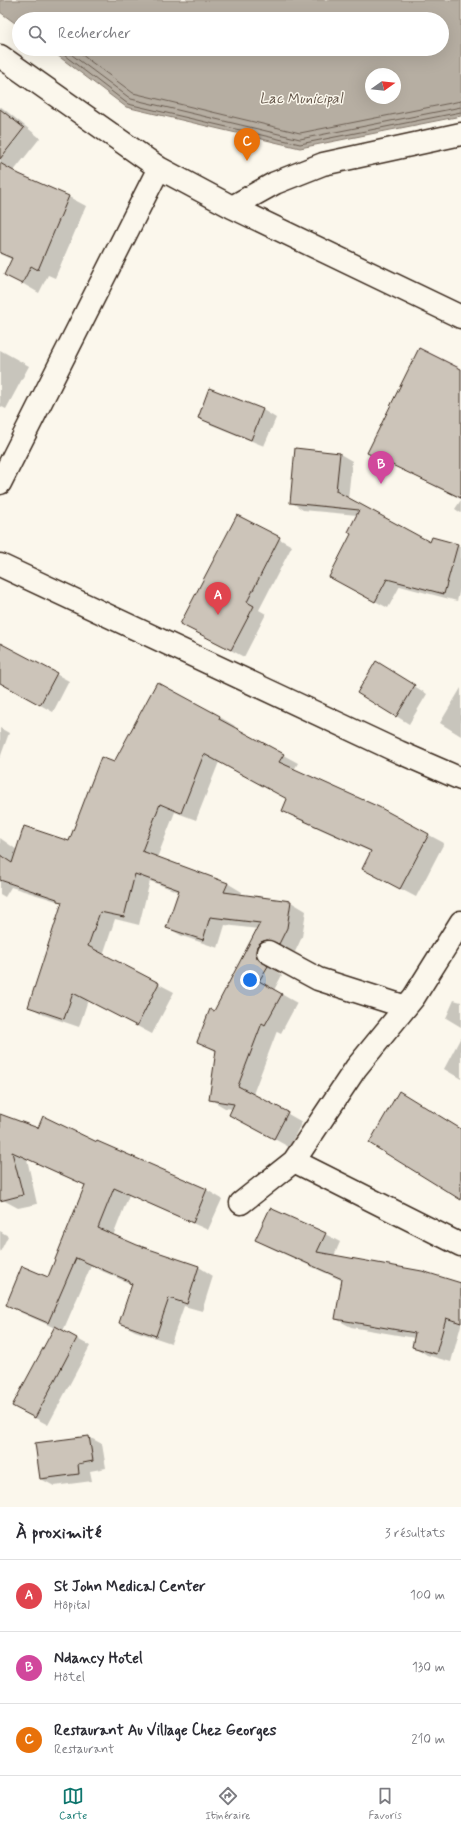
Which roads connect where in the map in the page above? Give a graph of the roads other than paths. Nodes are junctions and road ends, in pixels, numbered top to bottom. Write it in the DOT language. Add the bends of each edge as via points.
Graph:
graph roads {
  1 [pos="0,56"];
  2 [pos="461,134"];
  3 [pos="159,168"];
  4 [pos="232,208"];
  5 [pos="461,316"];
  6 [pos="0,483"];
  7 [pos="0,565"];
  8 [pos="461,780"];
  9 [pos="461,922"];
  10 [pos="268,952"];
  11 [pos="406,1007"];
  12 [pos="294,1161"];
  13 [pos="242,1203"];
  14 [pos="461,1245"];
  1 -- 3 [label="street"];
  2 -- 4 [label="street" via="323,164 275,183"];
  3 -- 4 [label="street"];
  3 -- 6 [label="street"];
  4 -- 5 [label="street"];
  7 -- 8 [label="street"];
  9 -- 11 [label="street"];
  10 -- 11 [label="street" via="318,979"];
  11 -- 12 [label="street" via="356,1068"];
  12 -- 13 [label="street"];
  12 -- 14 [label="street"];
}
